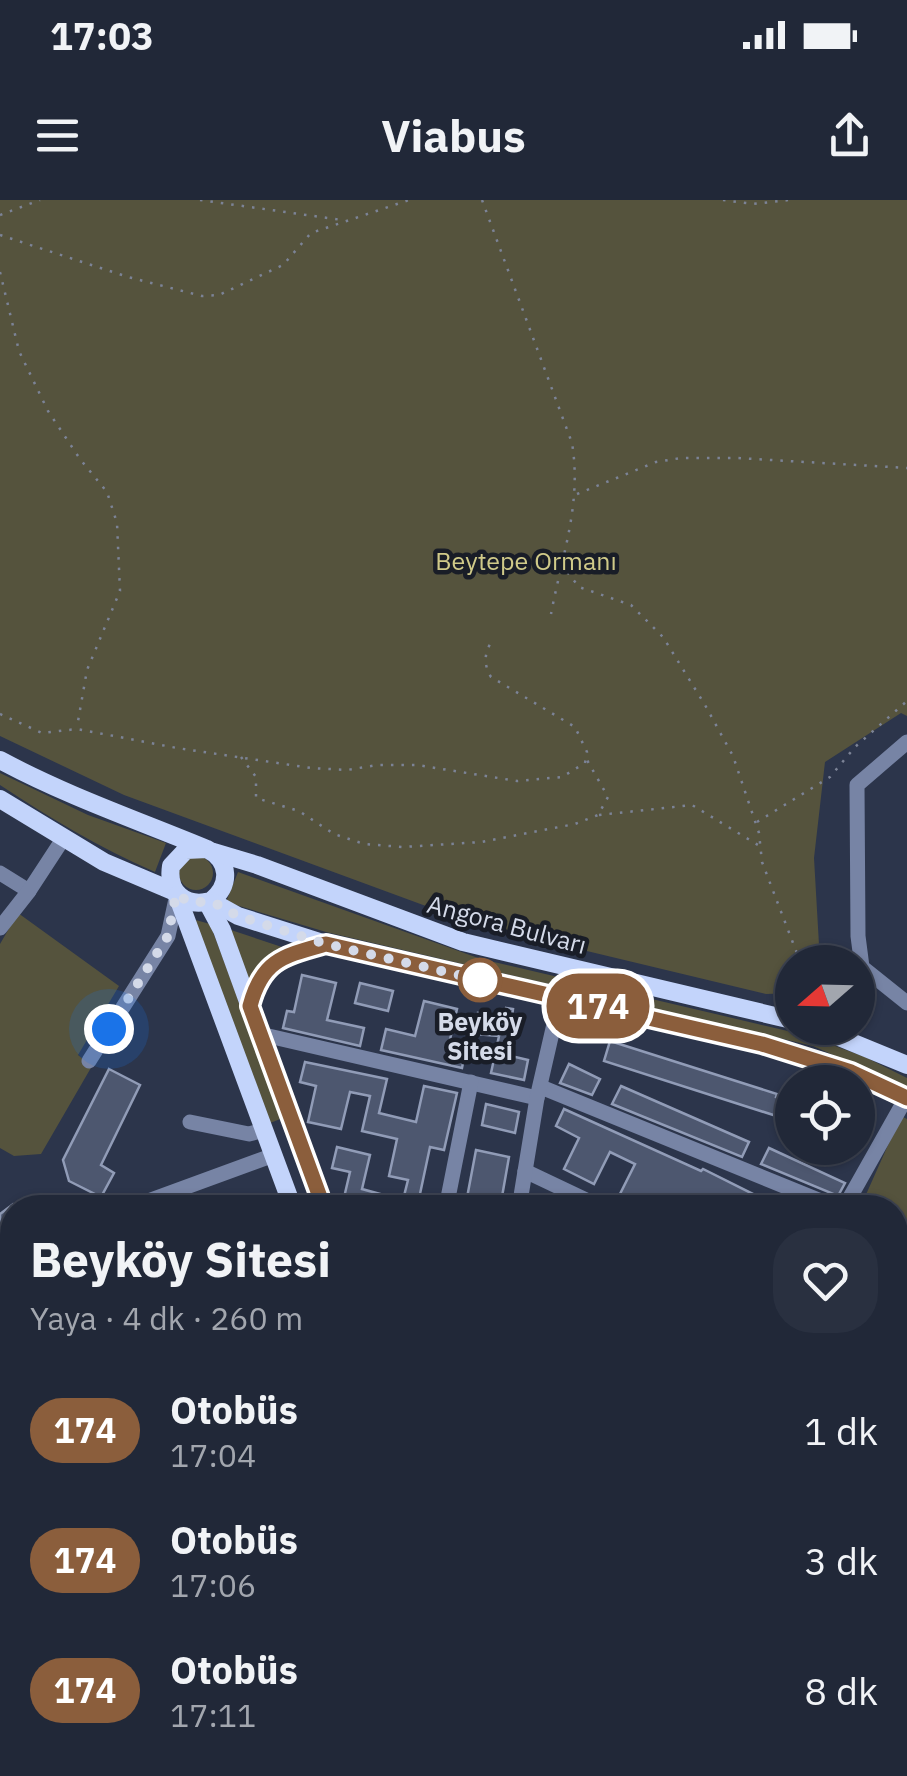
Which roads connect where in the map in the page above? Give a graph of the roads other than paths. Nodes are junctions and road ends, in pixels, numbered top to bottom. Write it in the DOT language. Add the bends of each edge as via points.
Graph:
graph roads {
  1 [pos="907,742"];
  2 [pos="0,760"];
  3 [pos="0,799"];
  4 [pos="62,839"];
  5 [pos="211,850"];
  6 [pos="0,873"];
  7 [pos="29,891"];
  8 [pos="176,893"];
  9 [pos="209,902"];
  10 [pos="0,928"];
  11 [pos="326,944"];
  12 [pos="560,998"];
  13 [pos="907,1003"];
  14 [pos="250,1006"];
  15 [pos="775,1016"];
  16 [pos="260,1034"];
  17 [pos="860,1045"];
  18 [pos="90,1060"];
  19 [pos="907,1064"];
  20 [pos="471,1082"];
  21 [pos="539,1093"];
  22 [pos="906,1098"];
  23 [pos="291,1120"];
  24 [pos="190,1122"];
  25 [pos="264,1130"];
  26 [pos="300,1145"];
  27 [pos="274,1155"];
  28 [pos="524,1170"];
  29 [pos="165,1195"];
  30 [pos="288,1195"];
  31 [pos="319,1195"];
  32 [pos="449,1195"];
  33 [pos="521,1195"];
  34 [pos="576,1195"];
  35 [pos="807,1195"];
  36 [pos="849,1195"];
  1 -- 13 [label="street" via="857,785 857,822 862,967"];
  2 -- 5 [label="main road, Angora Bulvarı" via="80,800"];
  3 -- 4 [label="main road"];
  4 -- 7 [label="street"];
  4 -- 8 [label="main road"];
  5 -- 8 [label="main road" via="191,848 174,861"];
  5 -- 9 [label="main road" via="226,877"];
  5 -- 15 [label="main road, Angora Bulvarı" via="464,942"];
  6 -- 7 [label="street"];
  7 -- 10 [label="street"];
  8 -- 9 [label="main road" via="191,903"];
  8 -- 18 [label="street" via="168,936"];
  8 -- 25 [label="main road"];
  9 -- 11 [label="main road"];
  9 -- 14 [label="main road"];
  11 -- 12 [label="main road"];
  11 -- 14 [label="main road" via="272,964"];
  12 -- 21 [label="street"];
  12 -- 22 [label="main road" via="780,1050"];
  14 -- 16 [label="main road"];
  16 -- 20 [label="street"];
  16 -- 23 [label="main road"];
  17 -- 19 [label="main road"];
  20 -- 21 [label="street"];
  20 -- 32 [label="street"];
  21 -- 28 [label="street"];
  21 -- 35 [label="street"];
  22 -- 36 [label="street"];
  23 -- 25 [label="main road"];
  23 -- 26 [label="main road"];
  24 -- 25 [label="street" via="248,1134"];
  25 -- 27 [label="main road"];
  26 -- 27 [label="main road"];
  26 -- 31 [label="main road"];
  27 -- 29 [label="street"];
  27 -- 30 [label="main road"];
  28 -- 33 [label="street"];
  28 -- 34 [label="street"];
}
